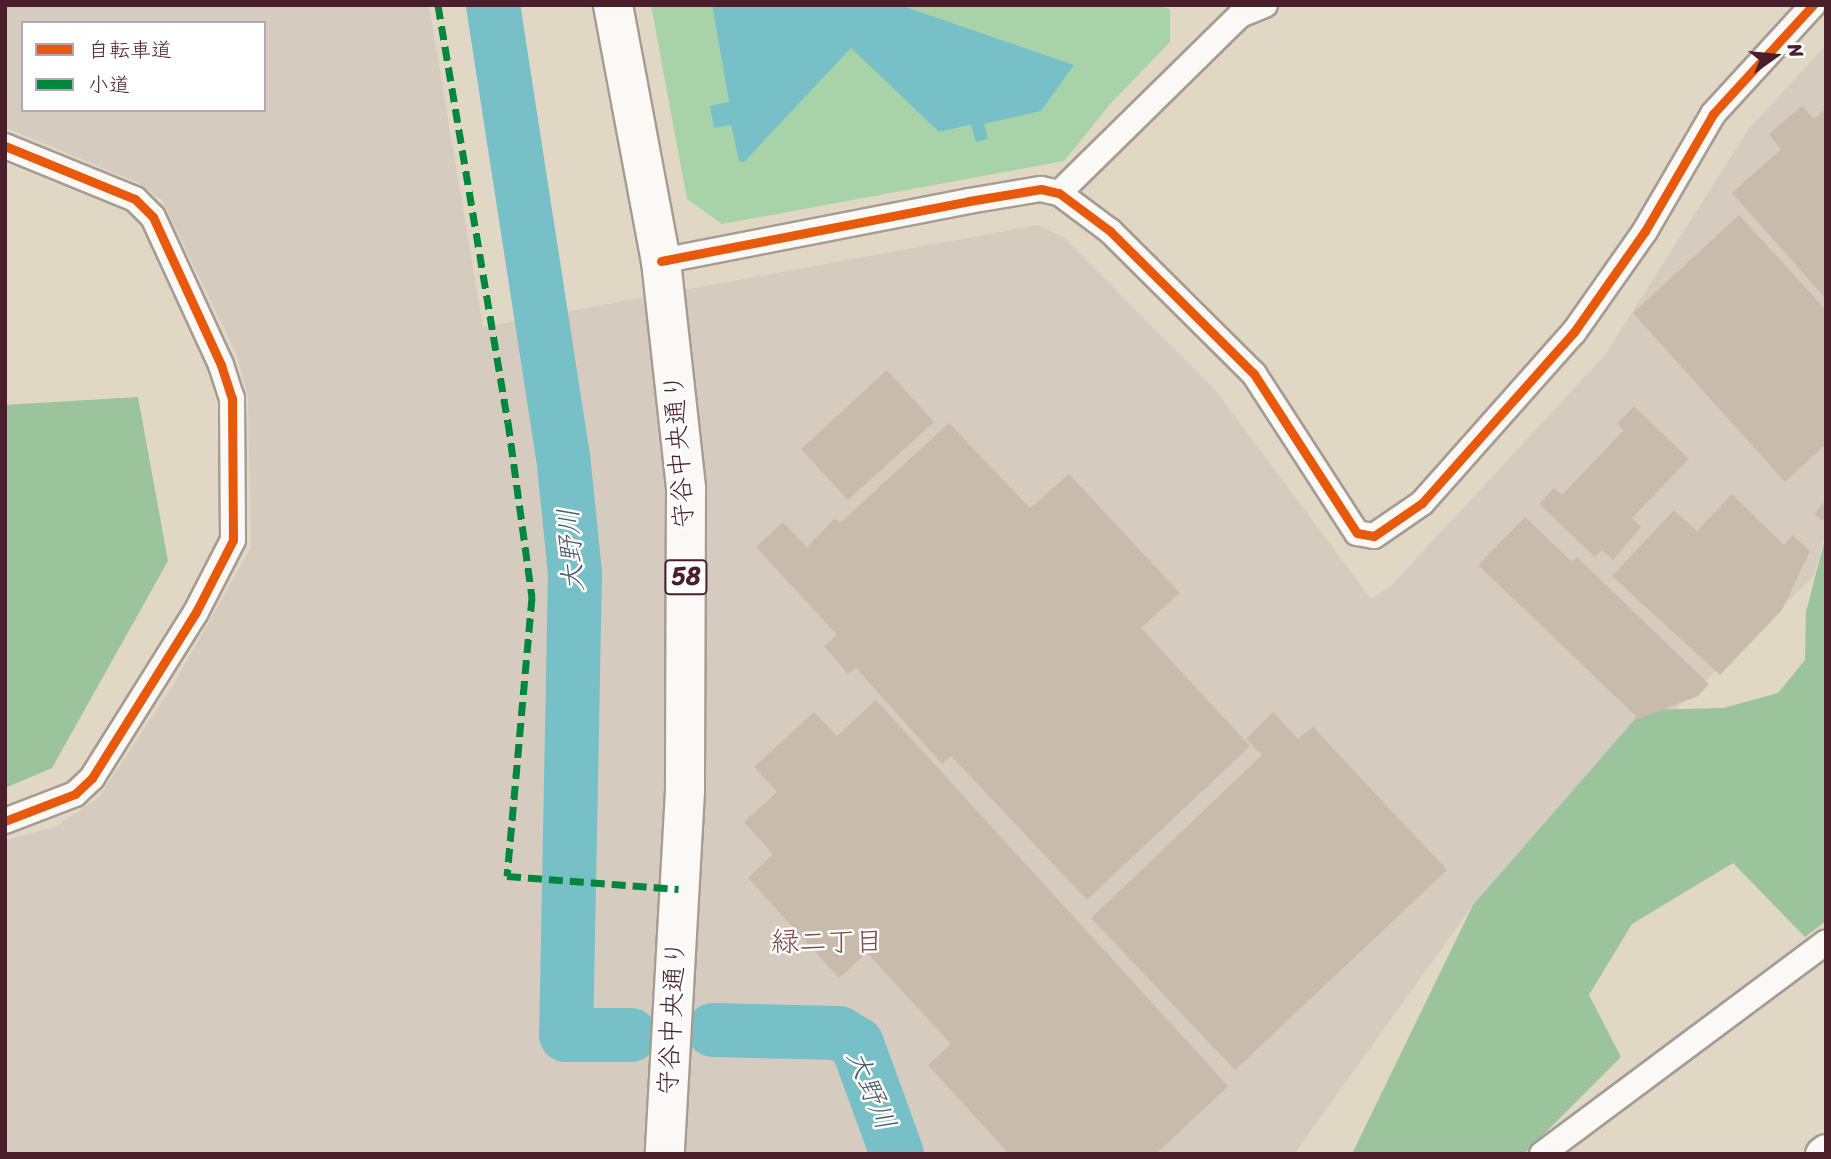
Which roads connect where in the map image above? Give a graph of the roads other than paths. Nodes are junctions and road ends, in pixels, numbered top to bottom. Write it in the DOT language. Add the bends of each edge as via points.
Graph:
graph roads {
  1 [pos="613,5"];
  2 [pos="1265,5"];
  3 [pos="1813,5"];
  4 [pos="5,146"];
  5 [pos="1059,193"];
  6 [pos="661,261"];
  7 [pos="5,821"];
  8 [pos="1826,942"];
  9 [pos="665,1154"];
  10 [pos="1542,1154"];
  1 -- 6 [label="main road, 守谷中央通り / 58"];
  2 -- 5 [label="street" via="1240,15"];
  3 -- 5 [label="street" via="1713,114 1645,231 1574,332 1422,503 1374,536 1357,533 1254,374 1110,231"];
  4 -- 7 [label="street" via="135,199 153,217 232,398 233,540 196,612 92,778 75,794"];
  5 -- 6 [label="street" via="1041,189 969,201"];
  6 -- 9 [label="main road, 守谷中央通り / 58" via="686,489 685,791"];
  8 -- 10 [label="street"];
}
